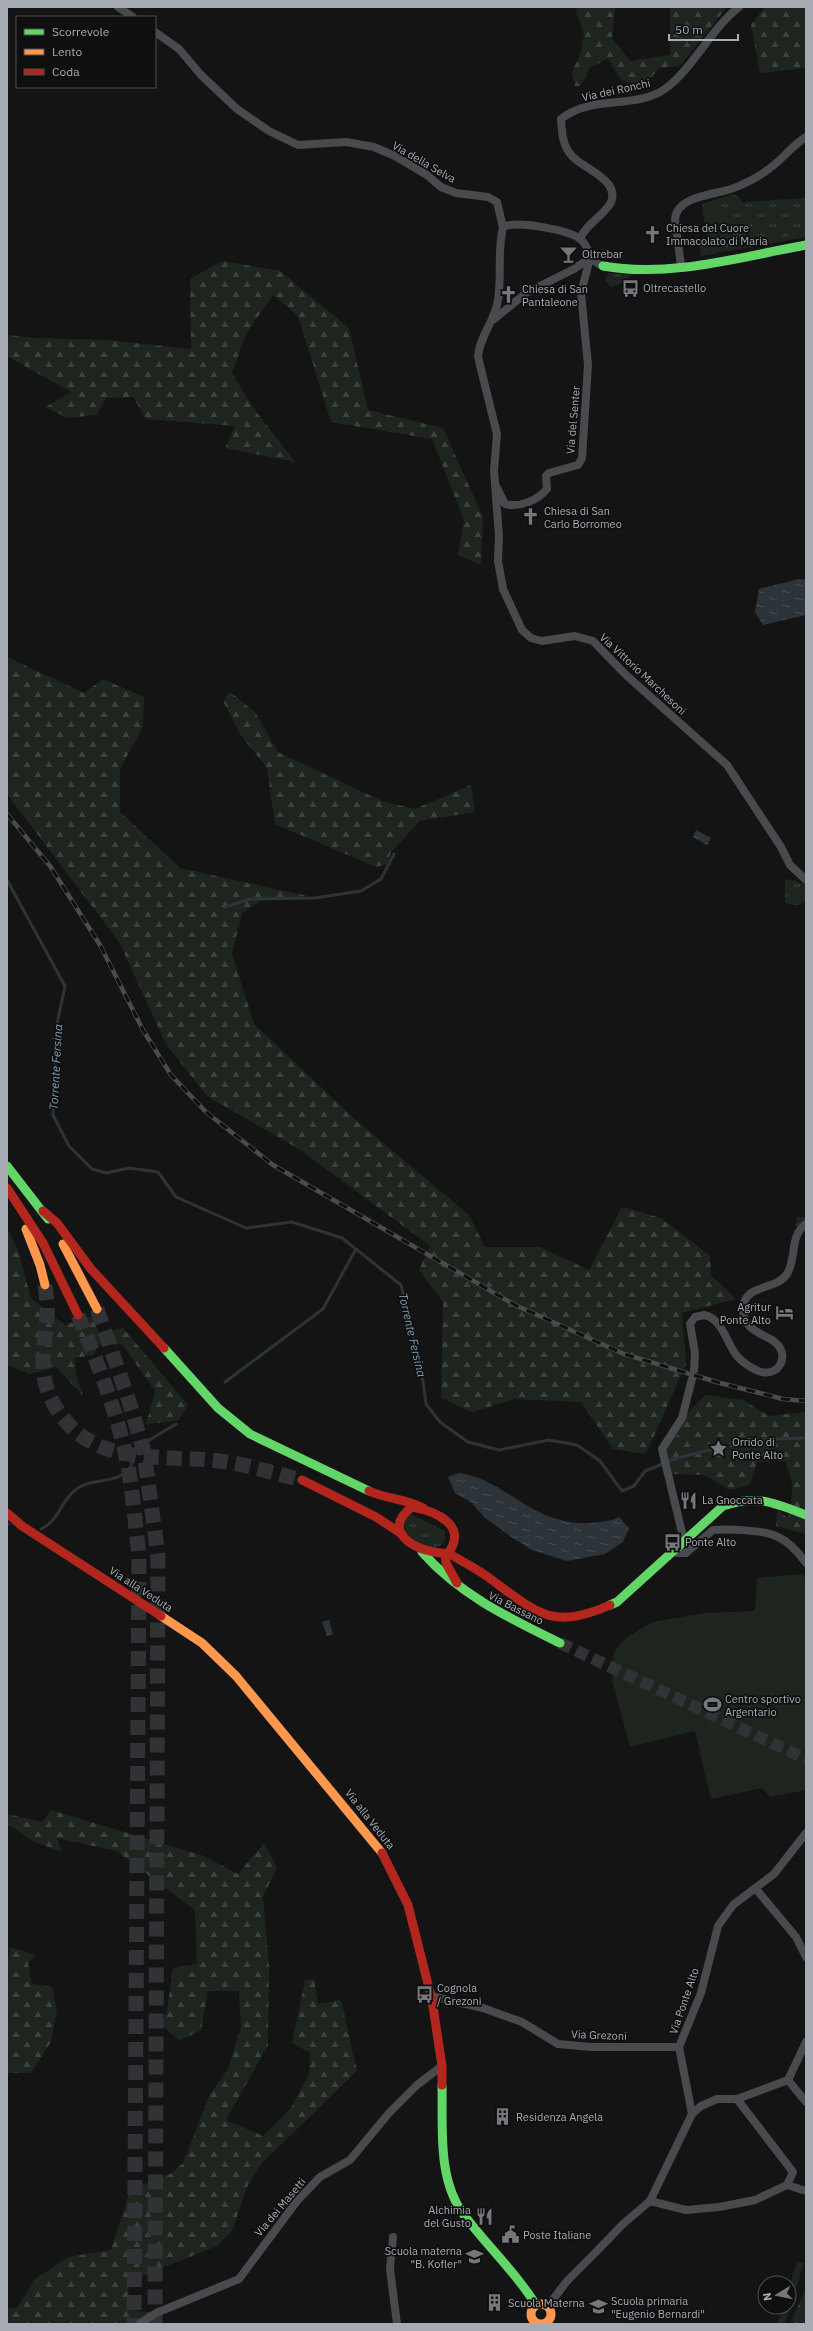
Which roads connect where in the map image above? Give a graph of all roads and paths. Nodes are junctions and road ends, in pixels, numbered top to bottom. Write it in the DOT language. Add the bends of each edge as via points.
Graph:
graph roads {
  1 [pos="118,7"];
  2 [pos="739,7"];
  3 [pos="132,16"];
  4 [pos="156,33"];
  5 [pos="806,137"];
  6 [pos="503,227"];
  7 [pos="580,238"];
  8 [pos="806,245"];
  9 [pos="590,258"];
  10 [pos="603,266"];
  11 [pos="681,266"];
  12 [pos="493,320"];
  13 [pos="494,482"];
  14 [pos="806,880"];
  15 [pos="7,1166"];
  16 [pos="7,1188"];
  17 [pos="43,1211"];
  18 [pos="27,1220"];
  19 [pos="806,1224"];
  20 [pos="45,1285"];
  21 [pos="96,1309"];
  22 [pos="78,1315"];
  23 [pos="694,1370"];
  24 [pos="692,1379"];
  25 [pos="302,1480"];
  26 [pos="423,1508"];
  27 [pos="7,1513"];
  28 [pos="806,1515"];
  29 [pos="402,1534"];
  30 [pos="456,1537"];
  31 [pos="684,1541"];
  32 [pos="674,1550"];
  33 [pos="422,1552"];
  34 [pos="446,1554"];
  35 [pos="806,1563"];
  36 [pos="472,1566"];
  37 [pos="462,1591"];
  38 [pos="560,1644"];
  39 [pos="806,1833"];
  40 [pos="756,1889"];
  41 [pos="806,1957"];
  42 [pos="431,1996"];
  43 [pos="806,2042"];
  44 [pos="679,2047"];
  45 [pos="442,2066"];
  46 [pos="788,2080"];
  47 [pos="737,2100"];
  48 [pos="806,2102"];
  49 [pos="692,2114"];
  50 [pos="787,2185"];
  51 [pos="806,2191"];
  52 [pos="650,2201"];
  53 [pos="393,2237"];
  54 [pos="536,2305"];
  55 [pos="548,2306"];
  56 [pos="533,2322"];
  57 [pos="551,2322"];
  58 [pos="139,2324"];
  59 [pos="397,2324"];
  1 -- 3 [label="street"];
  2 -- 7 [label="street, Via dei Ronchi" via="727,16 683,70 661,91 631,100 584,108 561,119 564,144 571,154 599,175 611,191 610,204"];
  4 -- 6 [label="street, Via della Selva" via="179,48 201,75 269,131 298,145 346,142 374,147 395,156 451,191 488,197 497,202"];
  5 -- 11 [label="street" via="792,146 763,174 682,205 675,214"];
  6 -- 7 [label="street" via="510,223 520,224"];
  6 -- 12 [label="street, Via Vittorio Marchesoni" via="500,239 498,301"];
  7 -- 9 [label="street"];
  8 -- 11 [label="main road"];
  9 -- 10 [label="street"];
  9 -- 12 [label="street, Via Vittorio Marchesoni" via="526,294"];
  9 -- 13 [label="street, Via del Senter" via="581,294 588,365 582,458 578,465 549,473 546,476 547,489 540,498 513,506 505,504"];
  10 -- 11 [label="main road" via="642,270"];
  12 -- 13 [label="street, Via Vittorio Marchesoni" via="478,348 478,358 497,434"];
  13 -- 14 [label="street, Via Vittorio Marchesoni" via="499,536 498,561 503,589 522,630 532,638 542,641 575,636 593,641 626,675 727,765 790,865"];
  15 -- 17 [label="main road"];
  16 -- 18 [label="main road"];
  17 -- 21 [label="main road" via="75,1265"];
  17 -- 26 [label="main road" via="57,1223 91,1269 218,1408 250,1434 382,1497 410,1502"];
  18 -- 20 [label="main road" via="26,1232 40,1265"];
  18 -- 22 [label="main road" via="49,1255"];
  19 -- 23 [label="street" via="796,1236 786,1275 776,1283 753,1291 743,1308 745,1320 751,1329 781,1349 783,1362 780,1367 770,1373 764,1373 744,1363 734,1352 716,1322 704,1315 695,1317 690,1324 695,1353"];
  24 -- 31 [label="street" via="682,1418 663,1445 662,1455"];
  25 -- 29 [label="main road"];
  26 -- 29 [label="main road" via="412,1507 405,1510 399,1522"];
  26 -- 30 [label="main road" via="448,1521"];
  27 -- 42 [label="main road, Via alla Veduta" via="22,1526 202,1643 236,1676 380,1848 408,1905"];
  28 -- 31 [label="main road" via="769,1501 747,1498 723,1506"];
  29 -- 33 [label="main road"];
  30 -- 34 [label="main road" via="455,1544"];
  30 -- 36 [label="main road"];
  31 -- 32 [label="main road"];
  32 -- 35 [label="street" via="677,1553 686,1553 713,1530 762,1534 778,1537"];
  32 -- 36 [label="main road" via="617,1602 602,1610 574,1618 554,1618 535,1612"];
  33 -- 34 [label="main road"];
  33 -- 37 [label="main road, Via Bassano" via="438,1572"];
  34 -- 36 [label="main road"];
  34 -- 37 [label="main road, Via Bassano" via="446,1563"];
  37 -- 38 [label="main road, Via Bassano" via="496,1612"];
  39 -- 40 [label="street, Via Ponte Alto" via="774,1874"];
  40 -- 41 [label="street" via="796,1937"];
  40 -- 44 [label="street, Via Ponte Alto" via="733,1905 718,1926 701,1993"];
  42 -- 44 [label="street, Via Grezoni" via="470,2004 507,2016 558,2044 591,2048"];
  42 -- 45 [label="main road, Via alla Veduta"];
  43 -- 46 [label="street"];
  44 -- 49 [label="street, Via Ponte Alto"];
  45 -- 54 [label="main road, Via alla Veduta" via="443,2149 454,2196 463,2214 524,2285"];
  45 -- 58 [label="street, Via dei Masetti" via="417,2085 389,2113 350,2160 320,2177 297,2201 239,2279 156,2313"];
  46 -- 47 [label="street"];
  46 -- 48 [label="street"];
  47 -- 49 [label="street" via="717,2099 701,2106"];
  47 -- 50 [label="street" via="793,2172"];
  49 -- 52 [label="street"];
  50 -- 51 [label="street"];
  50 -- 52 [label="street" via="755,2200 719,2207 686,2210"];
  52 -- 55 [label="street" via="623,2224 567,2282"];
  53 -- 59 [label="street" via="390,2269"];
  54 -- 55 [label="main road"];
  54 -- 56 [label="main road" via="531,2312"];
  55 -- 57 [label="main road" via="552,2313"];
  56 -- 57 [label="main road"];
}
